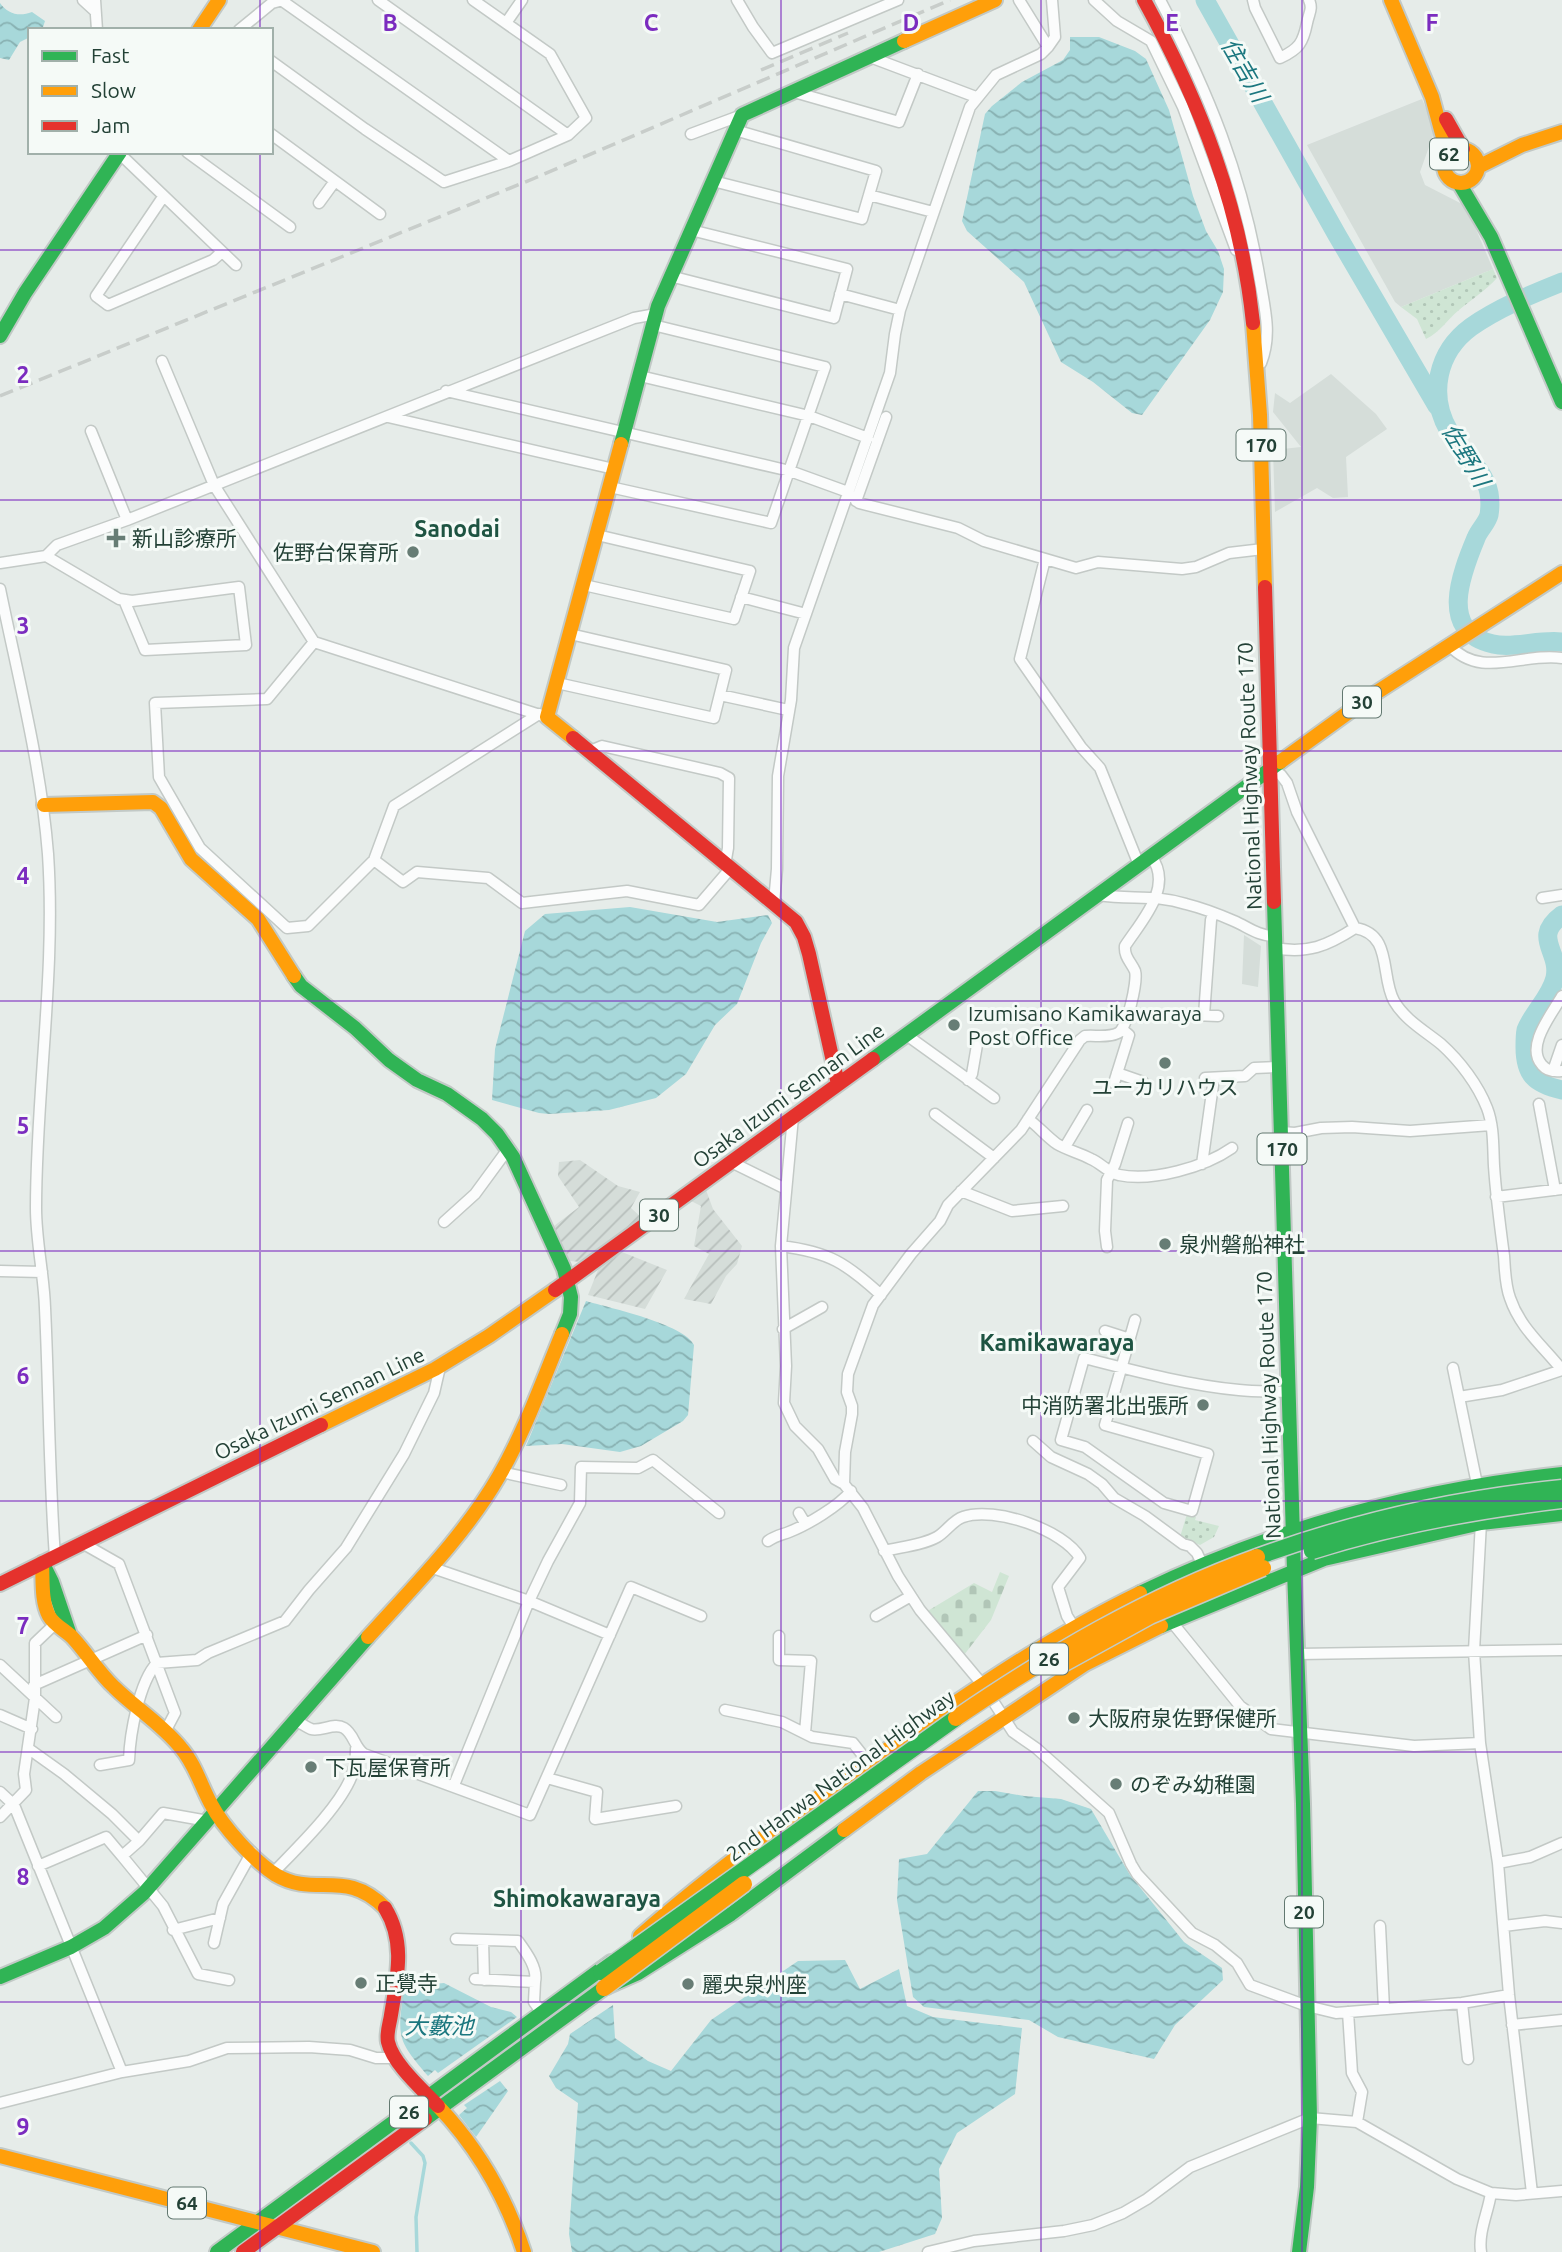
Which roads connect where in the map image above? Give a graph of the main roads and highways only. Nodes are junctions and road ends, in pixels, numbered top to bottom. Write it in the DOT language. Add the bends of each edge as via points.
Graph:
graph roads {
  1 [pos="219,0"];
  2 [pos="995,0"];
  3 [pos="1144,0"];
  4 [pos="1391,0"];
  5 [pos="200,28"];
  6 [pos="1562,132"];
  7 [pos="1522,145"];
  8 [pos="1460,152"];
  9 [pos="118,154"];
  10 [pos="1477,171"];
  11 [pos="1459,183"];
  12 [pos="1491,237"];
  13 [pos="0,336"];
  14 [pos="1562,402"];
  15 [pos="1562,573"];
  16 [pos="1270,768"];
  17 [pos="44,805"];
  18 [pos="838,1084"];
  19 [pos="567,1282"];
  20 [pos="1562,1474"];
  21 [pos="1562,1488"];
  22 [pos="1562,1500"];
  23 [pos="1562,1514"];
  24 [pos="1293,1529"];
  25 [pos="49,1560"];
  26 [pos="1294,1571"];
  27 [pos="0,1584"];
  28 [pos="71,1636"];
  29 [pos="212,1817"];
  30 [pos="601,1972"];
  31 [pos="0,1977"];
  32 [pos="604,1988"];
  33 [pos="434,2101"];
  34 [pos="0,2156"];
  35 [pos="259,2221"];
  36 [pos="278,2226"];
  37 [pos="217,2252"];
  38 [pos="243,2252"];
  39 [pos="373,2252"];
  40 [pos="524,2252"];
  41 [pos="1300,2252"];
  1 -- 5 [label="main road"];
  2 -- 18 [label="main road" via="792,91 738,123 654,319 557,683 543,716 796,922 804,937"];
  3 -- 16 [label="main road, National Highway Route 170 / 170" via="1206,128 1237,226 1247,280 1258,371"];
  4 -- 8 [label="main road"];
  6 -- 7 [label="main road, 62"];
  7 -- 8 [label="main road, 62"];
  7 -- 10 [label="main road, 62"];
  8 -- 10 [label="main road, 62" via="1476,158"];
  8 -- 11 [label="main road, 62" via="1445,170"];
  9 -- 13 [label="main road"];
  10 -- 11 [label="main road, 62" via="1467,182"];
  10 -- 12 [label="main road, 62"];
  11 -- 12 [label="main road, 62"];
  12 -- 14 [label="main road, 62"];
  15 -- 16 [label="main road, Osaka Izumi Sennan Line / 30" via="1371,696"];
  16 -- 18 [label="main road, Osaka Izumi Sennan Line / 30"];
  16 -- 24 [label="main road, National Highway Route 170 / 170"];
  17 -- 19 [label="main road" via="153,802 161,808 191,859 258,919 301,986 399,1068 482,1119 508,1150"];
  18 -- 19 [label="main road, Osaka Izumi Sennan Line / 30"];
  19 -- 25 [label="main road, Osaka Izumi Sennan Line / 30" via="440,1367"];
  19 -- 29 [label="main road" via="570,1314 519,1441 468,1522"];
  20 -- 24 [label="main road, 26" via="1424,1495"];
  21 -- 30 [label="main road, 2nd Hanwa National Highway / 26, bridge" via="1479,1498 1339,1529 1223,1570 1146,1604 978,1702"];
  22 -- 32 [label="main road, 2nd Hanwa National Highway / 26, bridge" via="1424,1521 1338,1543 1266,1567 1150,1616 1041,1676 982,1715"];
  23 -- 26 [label="main road, 26" via="1481,1523 1324,1559"];
  24 -- 26 [label="main road, National Highway Route 170 / 170"];
  24 -- 30 [label="main road, 26" via="1202,1564 1074,1627 982,1684 674,1905"];
  25 -- 27 [label="main road, Osaka Izumi Sennan Line / 30"];
  25 -- 28 [label="main road"];
  25 -- 28 [label="main road" via="44,1590 49,1617"];
  26 -- 32 [label="main road, 26" via="1171,1621 1085,1664 921,1773 731,1914 638,1973"];
  26 -- 41 [label="main road, 20" via="1310,2118"];
  28 -- 29 [label="main road" via="113,1686 182,1748"];
  29 -- 31 [label="main road" via="149,1888 104,1928"];
  29 -- 33 [label="main road" via="273,1873 291,1881 360,1889 387,1909 399,1946 388,2040 395,2058"];
  30 -- 33 [label="main road, 2nd Hanwa National Highway / 26" via="542,2012"];
  32 -- 33 [label="main road, 2nd Hanwa National Highway / 26"];
  33 -- 35 [label="main road, 2nd Hanwa National Highway / 26" via="398,2121"];
  33 -- 36 [label="main road, 2nd Hanwa National Highway / 26"];
  33 -- 40 [label="main road" via="496,2181"];
  34 -- 35 [label="main road, 64"];
  35 -- 36 [label="main road, 64"];
  35 -- 37 [label="main road, 2nd Hanwa National Highway / 26"];
  36 -- 38 [label="main road, 2nd Hanwa National Highway / 26"];
  36 -- 39 [label="main road, 64"];
}
